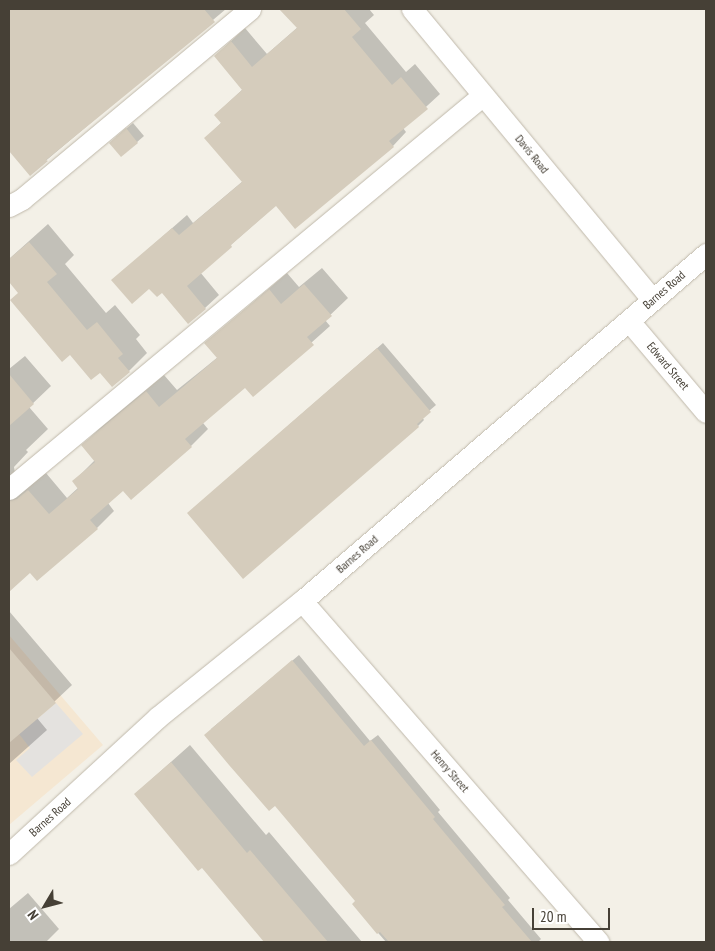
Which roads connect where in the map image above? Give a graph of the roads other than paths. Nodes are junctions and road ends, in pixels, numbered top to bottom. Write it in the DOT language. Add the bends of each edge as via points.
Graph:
graph roads {
  1 [pos="250,9"];
  2 [pos="412,9"];
  3 [pos="483,95"];
  4 [pos="9,206"];
  5 [pos="706,254"];
  6 [pos="652,299"];
  7 [pos="629,321"];
  8 [pos="706,412"];
  9 [pos="9,489"];
  10 [pos="302,601"];
  11 [pos="9,854"];
  12 [pos="598,942"];
  1 -- 4 [label="street" via="22,199"];
  2 -- 3 [label="street, Davis Road"];
  3 -- 6 [label="street, Davis Road"];
  3 -- 9 [label="street"];
  5 -- 6 [label="street, Barnes Road"];
  6 -- 7 [label="street, Barnes Road"];
  7 -- 8 [label="street, Edward Street"];
  7 -- 10 [label="street, Barnes Road"];
  10 -- 11 [label="street, Barnes Road" via="158,718"];
  10 -- 12 [label="street, Henry Street"];
}
